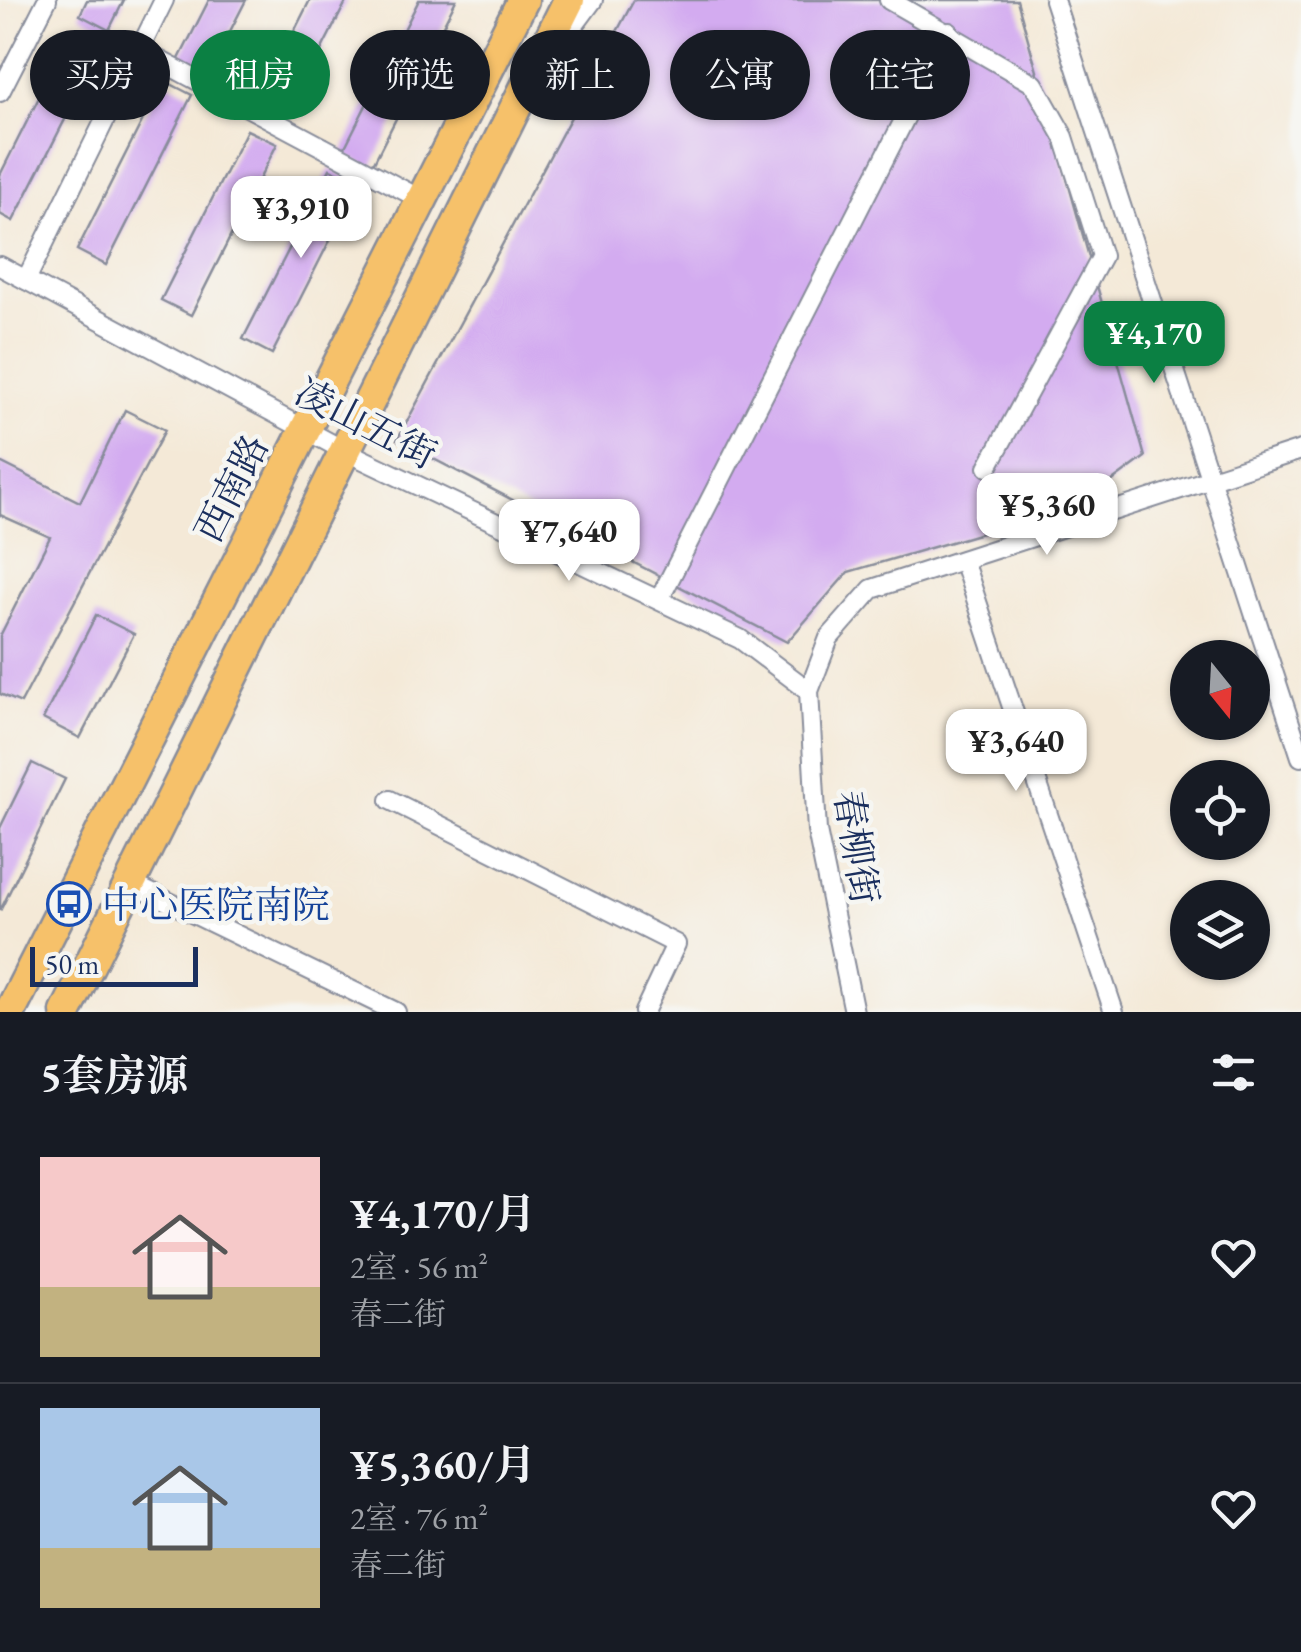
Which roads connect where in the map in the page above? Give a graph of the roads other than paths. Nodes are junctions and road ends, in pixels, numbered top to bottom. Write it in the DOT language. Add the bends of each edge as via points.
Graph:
graph roads {
  1 [pos="46,0"];
  2 [pos="164,0"];
  3 [pos="523,0"];
  4 [pos="569,0"];
  5 [pos="593,0"];
  6 [pos="890,0"];
  7 [pos="1054,0"];
  8 [pos="150,30"];
  9 [pos="554,30"];
  10 [pos="570,30"];
  11 [pos="945,30"];
  12 [pos="970,45"];
  13 [pos="170,66"];
  14 [pos="0,92"];
  15 [pos="510,119"];
  16 [pos="105,120"];
  17 [pos="904,120"];
  18 [pos="422,200"];
  19 [pos="0,266"];
  20 [pos="26,280"];
  21 [pos="305,430"];
  22 [pos="1301,450"];
  23 [pos="345,451"];
  24 [pos="988,467"];
  25 [pos="1210,480"];
  26 [pos="963,560"];
  27 [pos="659,600"];
  28 [pos="809,690"];
  29 [pos="1301,757"];
  30 [pos="390,800"];
  31 [pos="130,883"];
  32 [pos="10,1012"];
  33 [pos="66,1012"];
  34 [pos="396,1012"];
  35 [pos="644,1012"];
  36 [pos="854,1012"];
  37 [pos="1114,1012"];
  1 -- 14 [label="street"];
  2 -- 8 [label="street"];
  3 -- 18 [label="main road, 西南路"];
  4 -- 9 [label="main road"];
  5 -- 10 [label="street"];
  6 -- 11 [label="street"];
  7 -- 25 [label="street"];
  12 -- 24 [label="street" via="1034,84 1064,137 1102,256"];
  13 -- 18 [label="street"];
  15 -- 23 [label="main road"];
  16 -- 20 [label="street"];
  17 -- 27 [label="street"];
  18 -- 21 [label="main road, 西南路"];
  19 -- 20 [label="street, 凌山五街"];
  20 -- 21 [label="street, 凌山五街"];
  21 -- 23 [label="street, 凌山五街"];
  21 -- 32 [label="main road, 西南路"];
  22 -- 25 [label="street"];
  23 -- 27 [label="street, 凌山五街"];
  23 -- 31 [label="main road"];
  25 -- 26 [label="street"];
  25 -- 29 [label="street"];
  26 -- 28 [label="street" via="872,589 829,638"];
  26 -- 37 [label="street"];
  27 -- 28 [label="street, 凌山五街" via="740,639"];
  28 -- 36 [label="street, 春柳街" via="816,830"];
  30 -- 35 [label="street" via="676,944"];
  31 -- 33 [label="main road"];
  31 -- 34 [label="street"];
}
